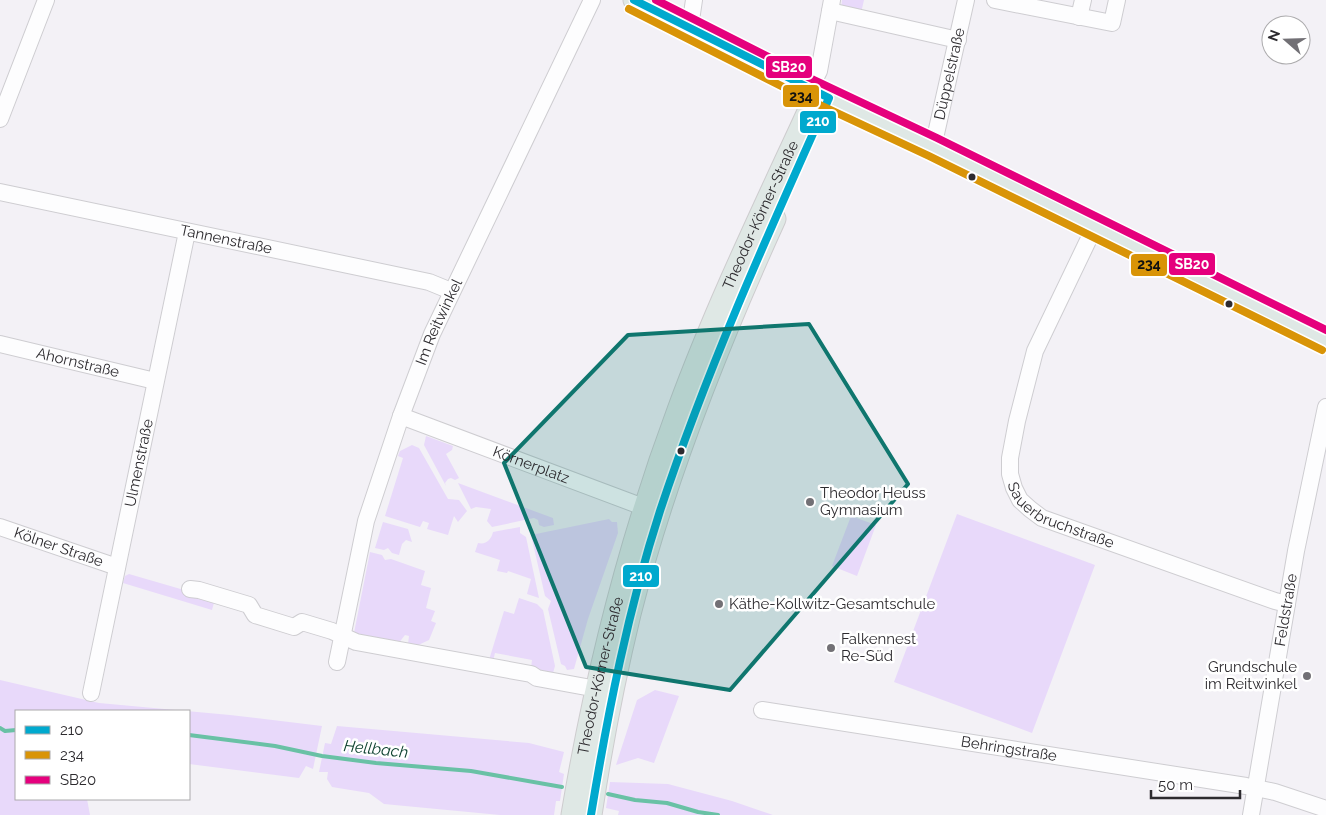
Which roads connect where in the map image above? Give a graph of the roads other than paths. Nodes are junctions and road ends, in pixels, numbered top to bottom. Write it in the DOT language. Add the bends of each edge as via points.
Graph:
graph roads {
  1 [pos="46,0"];
  2 [pos="592,0"];
  3 [pos="634,0"];
  4 [pos="694,0"];
  5 [pos="966,0"];
  6 [pos="995,0"];
  7 [pos="1083,0"];
  8 [pos="1117,0"];
  9 [pos="831,6"];
  10 [pos="1079,17"];
  11 [pos="690,27"];
  12 [pos="958,40"];
  13 [pos="819,93"];
  14 [pos="0,120"];
  15 [pos="933,147"];
  16 [pos="0,192"];
  17 [pos="1094,226"];
  18 [pos="187,232"];
  19 [pos="452,291"];
  20 [pos="1326,341"];
  21 [pos="0,344"];
  22 [pos="155,381"];
  23 [pos="1326,407"];
  24 [pos="401,416"];
  25 [pos="652,510"];
  26 [pos="0,528"];
  27 [pos="117,567"];
  28 [pos="190,589"];
  29 [pos="1287,604"];
  30 [pos="342,636"];
  31 [pos="337,662"];
  32 [pos="586,687"];
  33 [pos="90,694"];
  34 [pos="762,710"];
  35 [pos="1256,788"];
  36 [pos="1326,809"];
  37 [pos="572,815"];
  38 [pos="591,815"];
  39 [pos="1251,815"];
  1 -- 14 [label="street"];
  2 -- 19 [label="street, Im Reitwinkel"];
  3 -- 11 [label="main road"];
  4 -- 11 [label="street"];
  5 -- 12 [label="street, Düppelstraße"];
  6 -- 10 [label="street"];
  7 -- 10 [label="street"];
  8 -- 10 [label="street" via="1112,24"];
  9 -- 12 [label="street" via="861,19"];
  9 -- 13 [label="street" via="819,71"];
  11 -- 13 [label="main road"];
  12 -- 15 [label="street, Düppelstraße"];
  13 -- 15 [label="main road"];
  13 -- 25 [label="main road, Theodor-Körner-Straße" via="772,226 678,408"];
  15 -- 17 [label="main road"];
  16 -- 18 [label="street, Tannenstraße"];
  17 -- 20 [label="main road"];
  17 -- 29 [label="street, Sauerbruchstraße" via="1034,351 1010,458 1010,474 1020,500 1042,518"];
  18 -- 19 [label="street, Tannenstraße" via="430,282"];
  18 -- 22 [label="street, Ulmenstraße"];
  19 -- 24 [label="street, Im Reitwinkel"];
  21 -- 22 [label="street, Ahornstraße"];
  22 -- 27 [label="street, Ulmenstraße"];
  23 -- 29 [label="street, Feldstraße"];
  24 -- 25 [label="street, Körnerplatz"];
  24 -- 30 [label="street, Im Reitwinkel" via="366,521"];
  25 -- 37 [label="main road, Theodor-Körner-Straße" via="620,590 597,678"];
  25 -- 38 [label="main road, Theodor-Körner-Straße" via="603,736"];
  26 -- 27 [label="street, Kölner Straße"];
  27 -- 33 [label="street, Ulmenstraße"];
  28 -- 30 [label="street" via="249,605 255,615 294,627 302,622"];
  29 -- 35 [label="street, Feldstraße"];
  30 -- 31 [label="street, Im Reitwinkel"];
  30 -- 32 [label="street" via="356,642"];
  34 -- 35 [label="street, Behringstraße"];
  35 -- 36 [label="street, Behringstraße"];
  35 -- 39 [label="street, Feldstraße"];
}
